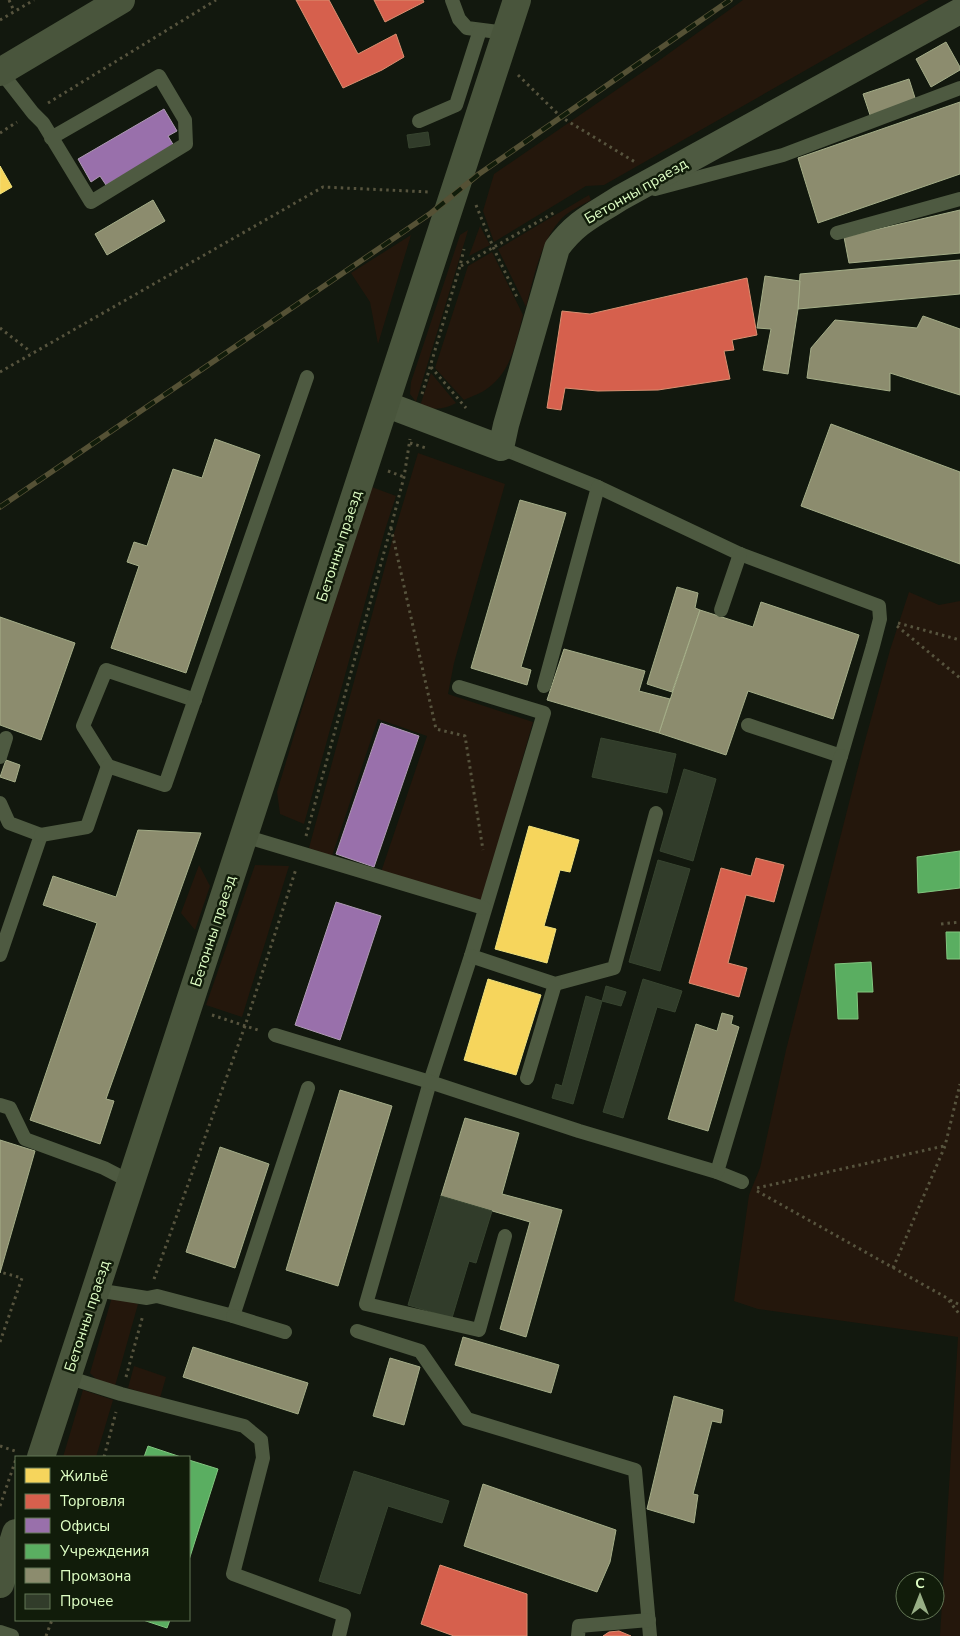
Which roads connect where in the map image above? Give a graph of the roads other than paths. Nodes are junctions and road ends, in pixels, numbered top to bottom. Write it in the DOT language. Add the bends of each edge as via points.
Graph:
graph roads {
  1 [pos="121,0"];
  2 [pos="452,0"];
  3 [pos="516,0"];
  4 [pos="960,11"];
  5 [pos="493,31"];
  6 [pos="1,72"];
  7 [pos="960,88"];
  8 [pos="419,121"];
  9 [pos="51,138"];
  10 [pos="620,198"];
  11 [pos="960,199"];
  12 [pos="837,233"];
  13 [pos="307,377"];
  14 [pos="385,404"];
  15 [pos="501,448"];
  16 [pos="598,487"];
  17 [pos="740,554"];
  18 [pos="721,610"];
  19 [pos="544,686"];
  20 [pos="459,687"];
  21 [pos="195,700"];
  22 [pos="748,725"];
  23 [pos="6,738"];
  24 [pos="841,756"];
  25 [pos="0,757"];
  26 [pos="108,766"];
  27 [pos="0,803"];
  28 [pos="656,813"];
  29 [pos="41,835"];
  30 [pos="244,836"];
  31 [pos="484,908"];
  32 [pos="0,955"];
  33 [pos="471,956"];
  34 [pos="555,984"];
  35 [pos="275,1035"];
  36 [pos="527,1078"];
  37 [pos="430,1082"];
  38 [pos="308,1088"];
  39 [pos="0,1105"];
  40 [pos="717,1172"];
  41 [pos="131,1182"];
  42 [pos="742,1182"];
  43 [pos="505,1236"];
  44 [pos="96,1290"];
  45 [pos="233,1316"];
  46 [pos="357,1331"];
  47 [pos="285,1332"];
  48 [pos="67,1377"];
  49 [pos="30,1455"];
  50 [pos="15,1536"];
  51 [pos="0,1584"];
  52 [pos="649,1620"];
  53 [pos="0,1632"];
  54 [pos="12,1636"];
  55 [pos="339,1636"];
  56 [pos="578,1636"];
  57 [pos="650,1636"];
  1 -- 6 [label="street"];
  2 -- 5 [label="lane" via="459,19 467,28"];
  3 -- 5 [label="street, Бетонны праезд"];
  4 -- 10 [label="street, Бетонны праезд"];
  5 -- 8 [label="lane" via="456,105"];
  5 -- 14 [label="street, Бетонны праезд"];
  6 -- 9 [label="lane" via="43,123"];
  7 -- 10 [label="lane" via="783,155"];
  9 -- 9 [label="lane" via="91,202 186,144 185,120 159,76"];
  10 -- 15 [label="street, Бетонны праезд" via="585,218 557,248"];
  11 -- 12 [label="lane"];
  13 -- 21 [label="lane"];
  14 -- 15 [label="street"];
  14 -- 30 [label="street, Бетонны праезд"];
  15 -- 16 [label="lane"];
  16 -- 17 [label="lane"];
  16 -- 19 [label="lane"];
  17 -- 18 [label="lane"];
  17 -- 24 [label="lane" via="879,606 880,619"];
  20 -- 31 [label="lane" via="544,712"];
  21 -- 26 [label="lane" via="165,785"];
  21 -- 26 [label="lane" via="106,670 83,726"];
  22 -- 24 [label="lane"];
  23 -- 25 [label="lane"];
  24 -- 40 [label="lane"];
  26 -- 29 [label="lane" via="87,827"];
  27 -- 29 [label="lane" via="9,823"];
  28 -- 34 [label="lane" via="614,968"];
  29 -- 32 [label="lane"];
  30 -- 31 [label="lane"];
  30 -- 41 [label="street, Бетонны праезд"];
  31 -- 33 [label="lane"];
  33 -- 34 [label="lane"];
  33 -- 37 [label="lane"];
  34 -- 36 [label="lane"];
  35 -- 37 [label="lane"];
  37 -- 40 [label="lane"];
  37 -- 43 [label="lane" via="366,1304 479,1330"];
  38 -- 45 [label="lane"];
  39 -- 41 [label="lane" via="10,1108 24,1139 104,1168"];
  40 -- 42 [label="lane"];
  41 -- 44 [label="street, Бетонны праезд"];
  44 -- 45 [label="lane" via="147,1298 157,1296"];
  44 -- 48 [label="street, Бетонны праезд"];
  45 -- 47 [label="lane"];
  46 -- 52 [label="lane" via="420,1352 467,1419 635,1470"];
  48 -- 49 [label="street, Бетонны праезд"];
  48 -- 55 [label="lane" via="244,1426 261,1440 262,1458 233,1574 344,1615"];
  50 -- 51 [label="street"];
  52 -- 56 [label="lane" via="579,1626"];
  52 -- 57 [label="lane"];
  53 -- 54 [label="lane"];
}
